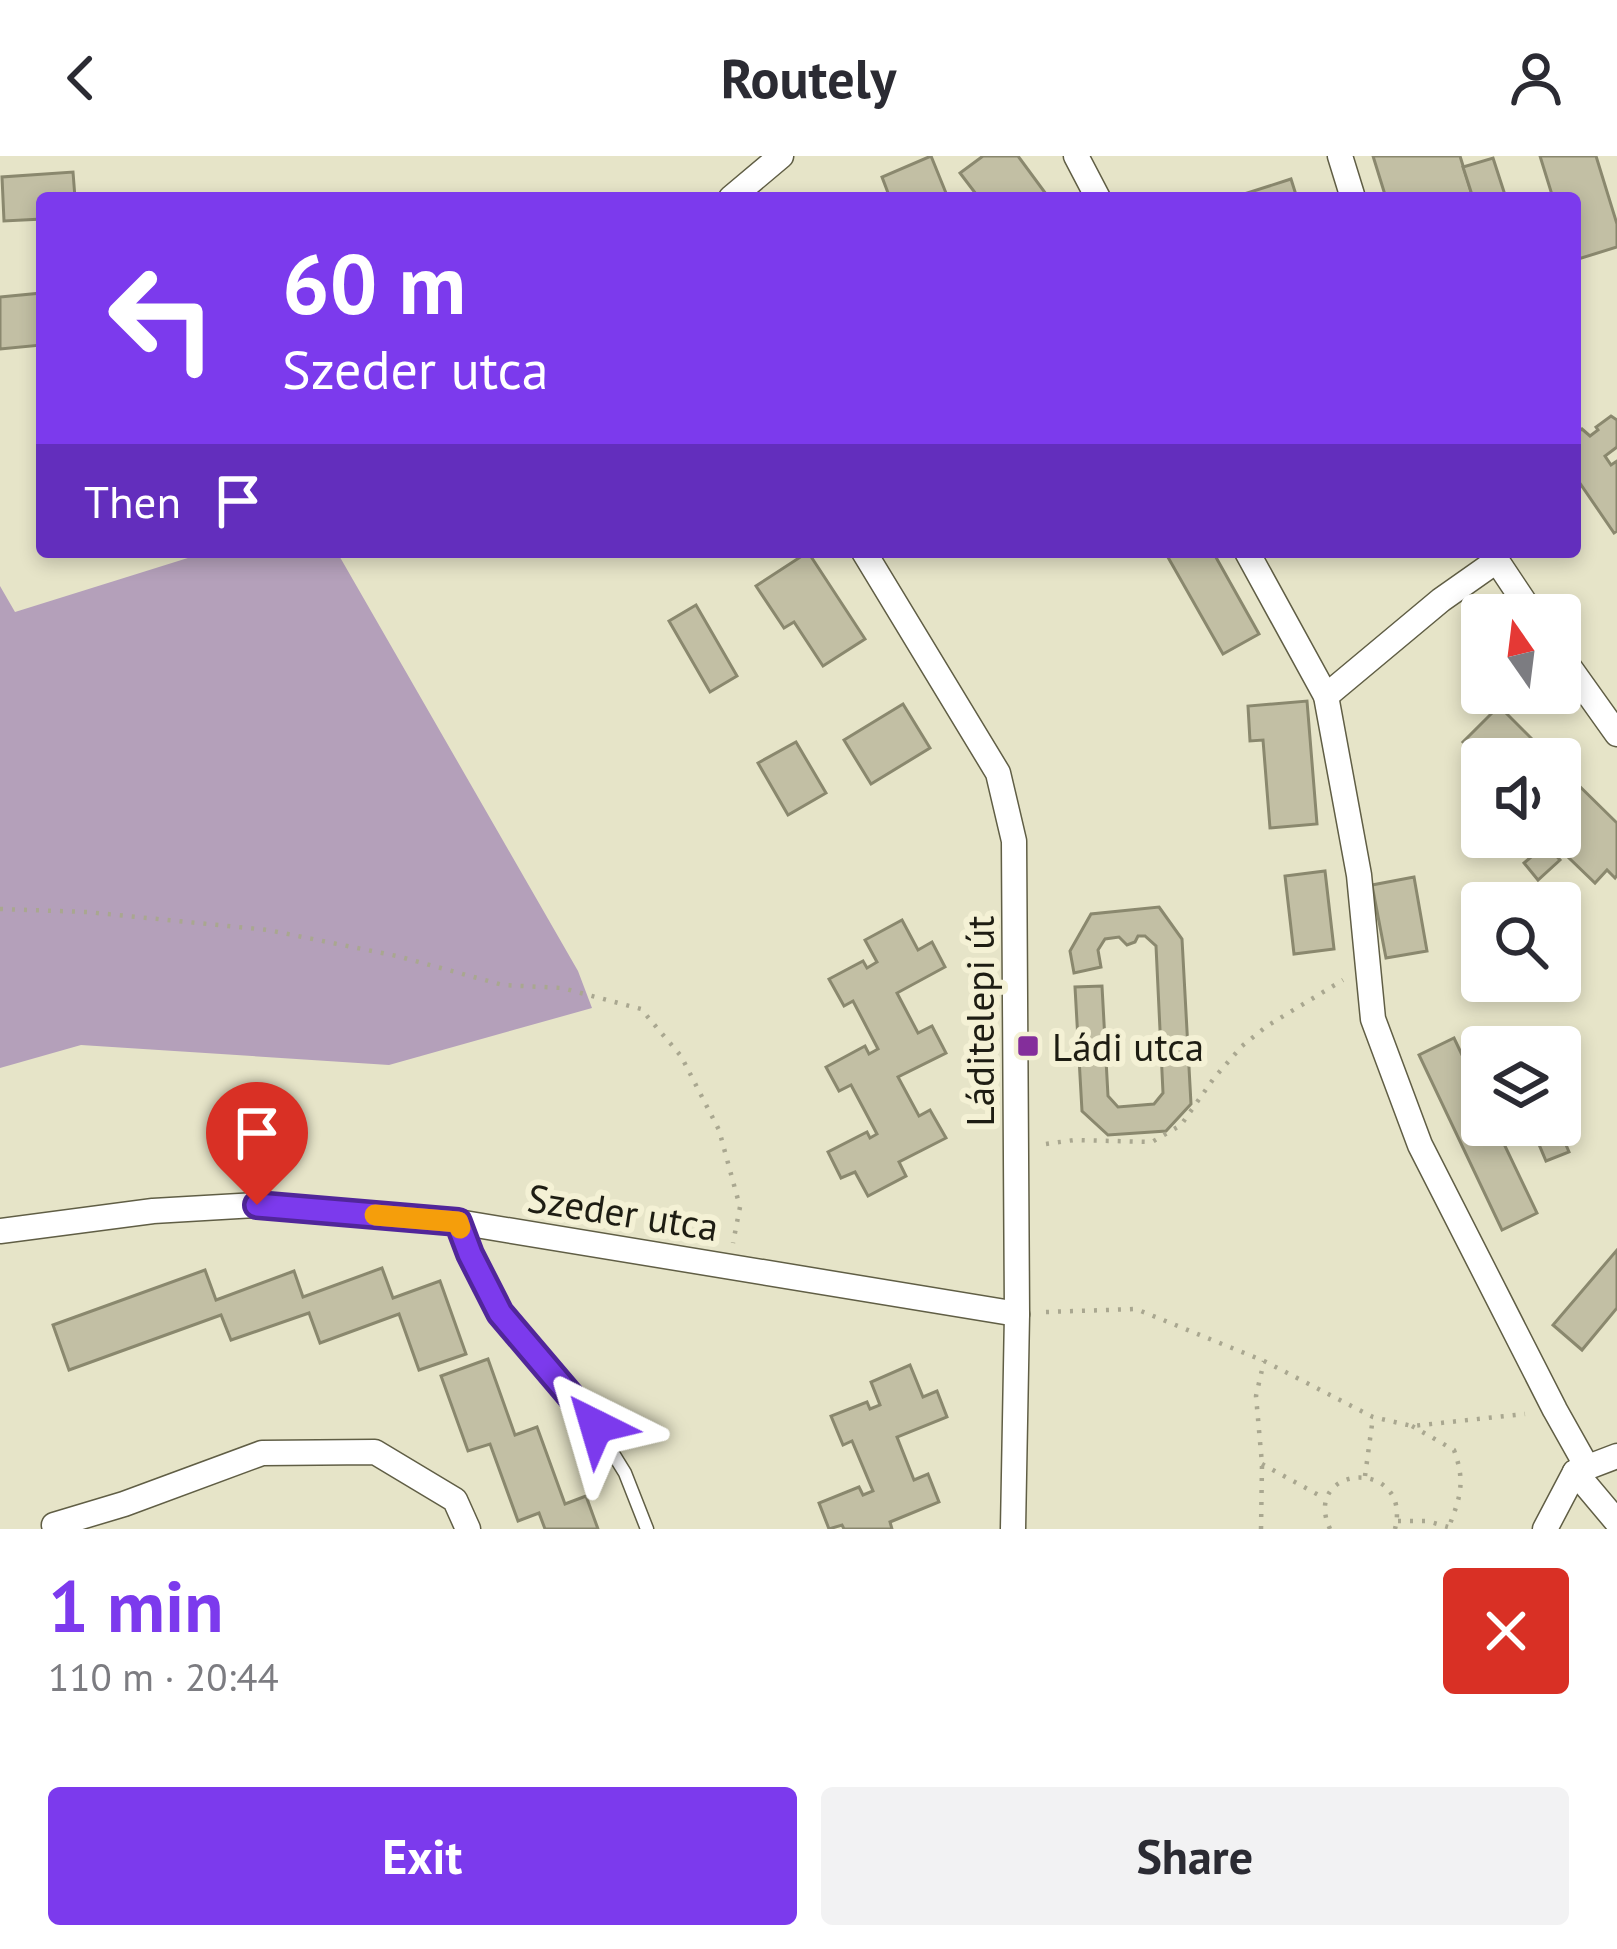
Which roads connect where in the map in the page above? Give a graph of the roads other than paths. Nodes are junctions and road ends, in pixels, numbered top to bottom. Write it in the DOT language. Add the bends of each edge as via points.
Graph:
graph roads {
  1 [pos="781,156"];
  2 [pos="1076,156"];
  3 [pos="1340,156"];
  4 [pos="737,192"];
  5 [pos="1095,192"];
  6 [pos="1351,192"];
  7 [pos="868,558"];
  8 [pos="1250,558"];
  9 [pos="1492,558"];
  10 [pos="1494,558"];
  11 [pos="1519,594"];
  12 [pos="1581,683"];
  13 [pos="1326,696"];
  14 [pos="1617,734"];
  15 [pos="458,1222"];
  16 [pos="0,1231"];
  17 [pos="1016,1314"];
  18 [pos="1617,1456"];
  19 [pos="1581,1469"];
  20 [pos="1617,1522"];
  21 [pos="51,1528"];
  22 [pos="468,1529"];
  23 [pos="646,1529"];
  24 [pos="1013,1529"];
  25 [pos="1544,1529"];
  1 -- 4 [label="street"];
  2 -- 5 [label="street"];
  3 -- 6 [label="street"];
  7 -- 17 [label="street, Láditelepi út" via="998,773 1014,841"];
  8 -- 13 [label="street"];
  9 -- 13 [label="street"];
  10 -- 11 [label="street"];
  12 -- 14 [label="street"];
  13 -- 19 [label="street" via="1359,875 1373,1019 1420,1144"];
  15 -- 16 [label="street, Szeder utca" via="257,1205"];
  15 -- 17 [label="street, Szeder utca"];
  15 -- 23 [label="lane" via="500,1313 596,1426"];
  17 -- 24 [label="street, Láditelepi út"];
  18 -- 19 [label="street"];
  19 -- 20 [label="street"];
  19 -- 25 [label="street"];
  21 -- 22 [label="street" via="262,1453 375,1452 454,1500"];
}
